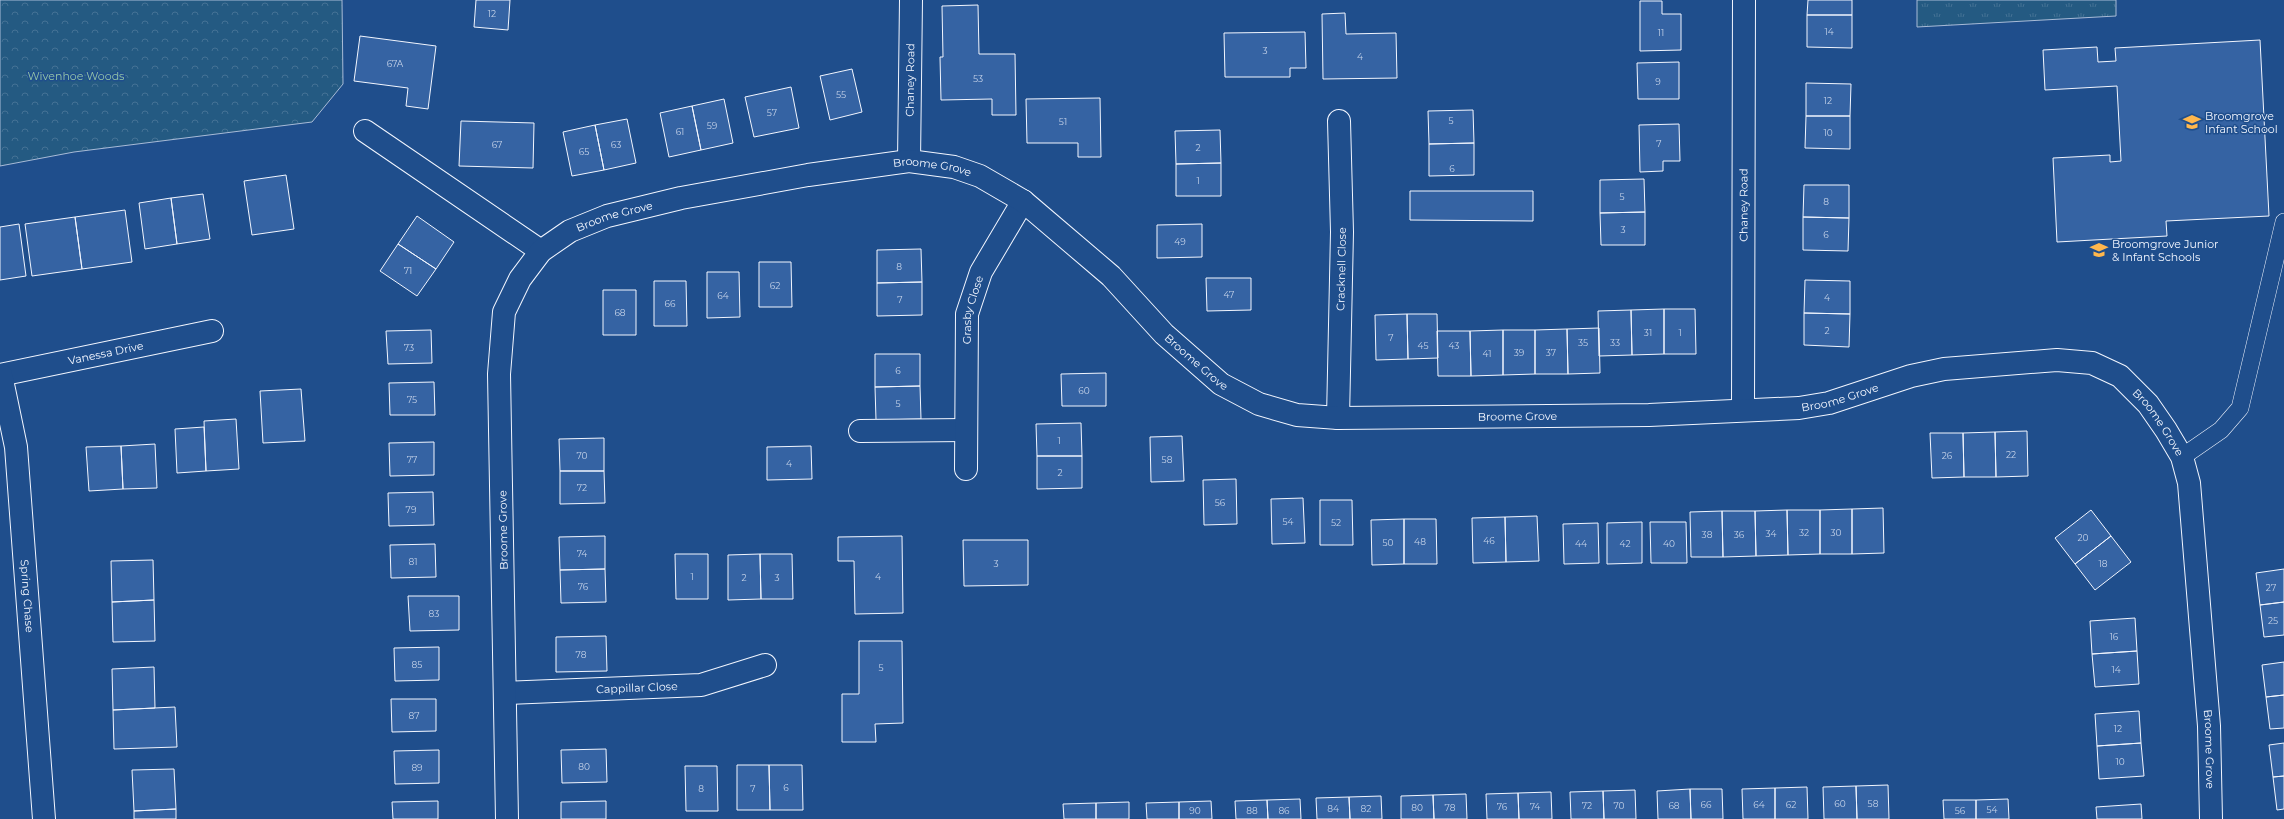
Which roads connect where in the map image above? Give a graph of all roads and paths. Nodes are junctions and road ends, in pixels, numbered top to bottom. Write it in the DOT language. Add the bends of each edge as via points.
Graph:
graph roads {
  1 [pos="911,0"];
  2 [pos="1744,0"];
  3 [pos="1339,121"];
  4 [pos="365,131"];
  5 [pos="909,161"];
  6 [pos="1023,201"];
  7 [pos="2284,222"];
  8 [pos="541,251"];
  9 [pos="212,331"];
  10 [pos="0,375"];
  11 [pos="1743,410"];
  12 [pos="1338,418"];
  13 [pos="966,430"];
  14 [pos="860,431"];
  15 [pos="2182,457"];
  16 [pos="966,469"];
  17 [pos="765,665"];
  18 [pos="505,693"];
  19 [pos="44,819"];
  20 [pos="508,819"];
  21 [pos="2211,819"];
  1 -- 5 [label="street, Chaney Road"];
  2 -- 11 [label="street, Chaney Road"];
  3 -- 12 [label="street, Cracknell Close" via="1342,232"];
  4 -- 8 [label="street"];
  5 -- 6 [label="street, Broome Grove" via="961,169 980,176"];
  5 -- 8 [label="street, Broome Grove" via="808,175 681,198 607,216 570,231"];
  6 -- 12 [label="street, Broome Grove" via="1111,276 1164,334 1221,384 1259,404 1297,415"];
  6 -- 13 [label="street, Grasby Close" via="981,272 967,314"];
  7 -- 15 [label="lane" via="2240,408 2221,430"];
  8 -- 18 [label="street, Broome Grove" via="520,278 504,312 500,343"];
  9 -- 10 [label="street, Vanessa Drive"];
  10 -- 19 [label="street, Spring Chase" via="16,447"];
  11 -- 12 [label="street, Broome Grove" via="1649,415"];
  11 -- 15 [label="street, Broome Grove" via="1799,408 1829,403 1911,376 1944,369 2057,360 2092,363 2120,376 2148,404"];
  13 -- 14 [label="street"];
  13 -- 16 [label="street, Grasby Close"];
  15 -- 21 [label="street, Broome Grove" via="2189,483 2209,726"];
  17 -- 18 [label="street, Cappillar Close" via="701,685"];
  18 -- 20 [label="street, Broome Grove"];
}
